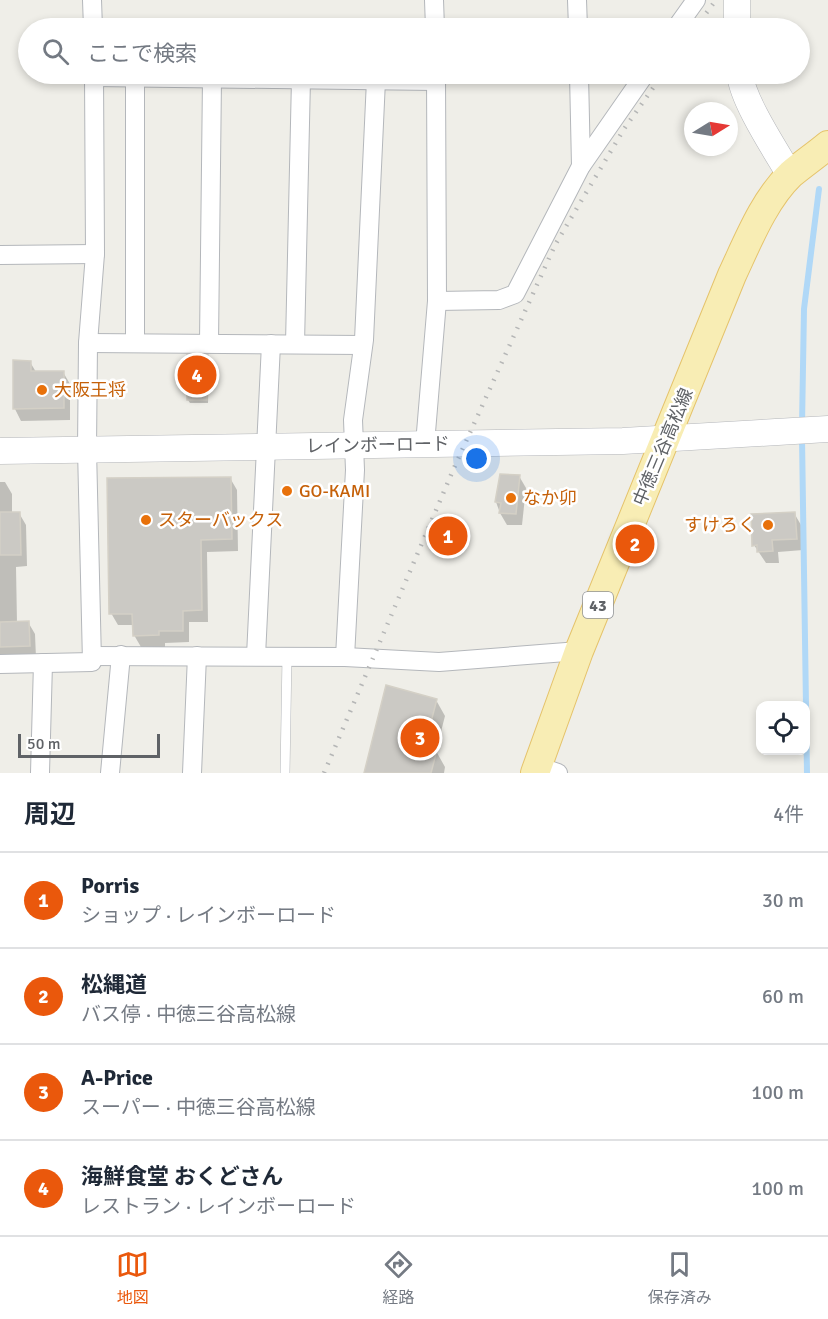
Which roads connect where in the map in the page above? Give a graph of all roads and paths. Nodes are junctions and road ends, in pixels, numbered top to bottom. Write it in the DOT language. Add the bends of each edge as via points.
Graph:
graph roads {
  1 [pos="92,0"];
  2 [pos="434,0"];
  3 [pos="578,0"];
  4 [pos="696,0"];
  5 [pos="737,0"];
  6 [pos="93,18"];
  7 [pos="435,18"];
  8 [pos="578,18"];
  9 [pos="683,18"];
  10 [pos="737,18"];
  11 [pos="94,84"];
  12 [pos="135,84"];
  13 [pos="212,84"];
  14 [pos="301,84"];
  15 [pos="376,84"];
  16 [pos="436,84"];
  17 [pos="579,84"];
  18 [pos="638,84"];
  19 [pos="741,84"];
  20 [pos="828,145"];
  21 [pos="581,166"];
  22 [pos="790,175"];
  23 [pos="95,254"];
  24 [pos="0,255"];
  25 [pos="436,301"];
  26 [pos="135,342"];
  27 [pos="88,343"];
  28 [pos="209,343"];
  29 [pos="271,344"];
  30 [pos="295,344"];
  31 [pos="363,345"];
  32 [pos="828,429"];
  33 [pos="666,439"];
  34 [pos="426,444"];
  35 [pos="354,445"];
  36 [pos="265,446"];
  37 [pos="87,449"];
  38 [pos="0,451"];
  39 [pos="579,651"];
  40 [pos="121,655"];
  41 [pos="92,656"];
  42 [pos="197,656"];
  43 [pos="256,656"];
  44 [pos="287,656"];
  45 [pos="345,657"];
  46 [pos="43,663"];
  47 [pos="0,664"];
  48 [pos="543,770"];
  49 [pos="39,773"];
  50 [pos="110,773"];
  51 [pos="192,773"];
  52 [pos="285,773"];
  1 -- 6 [label="street"];
  2 -- 7 [label="street"];
  3 -- 8 [label="street"];
  4 -- 9 [label="street"];
  5 -- 10 [label="street"];
  11 -- 23 [label="street"];
  12 -- 26 [label="street"];
  13 -- 28 [label="street"];
  14 -- 30 [label="street"];
  15 -- 31 [label="street"];
  16 -- 25 [label="street"];
  17 -- 21 [label="street"];
  18 -- 21 [label="street"];
  19 -- 22 [label="street"];
  20 -- 22 [label="main road, 中徳三谷高松線 / 43"];
  21 -- 25 [label="street" via="515,294 500,300"];
  22 -- 33 [label="main road, 中徳三谷高松線 / 43" via="753,230"];
  23 -- 24 [label="street"];
  23 -- 27 [label="street"];
  25 -- 34 [label="street"];
  26 -- 27 [label="street"];
  26 -- 28 [label="street"];
  27 -- 37 [label="street"];
  28 -- 29 [label="street"];
  29 -- 30 [label="street"];
  29 -- 36 [label="street"];
  30 -- 31 [label="street"];
  31 -- 35 [label="street" via="353,420"];
  32 -- 33 [label="street, レインボーロード"];
  33 -- 34 [label="street, レインボーロード"];
  33 -- 39 [label="main road, 中徳三谷高松線 / 43"];
  34 -- 35 [label="street, レインボーロード"];
  35 -- 36 [label="street, レインボーロード"];
  35 -- 45 [label="street" via="356,470"];
  36 -- 37 [label="street, レインボーロード"];
  36 -- 43 [label="street"];
  37 -- 38 [label="street, レインボーロード"];
  37 -- 41 [label="street"];
  39 -- 45 [label="street" via="439,662"];
  39 -- 48 [label="main road, 中徳三谷高松線 / 43"];
  40 -- 41 [label="street"];
  40 -- 42 [label="street"];
  40 -- 50 [label="street"];
  41 -- 46 [label="street" via="92,662"];
  42 -- 43 [label="street"];
  42 -- 51 [label="street"];
  43 -- 44 [label="street"];
  44 -- 45 [label="street"];
  44 -- 52 [label="lane"];
  46 -- 47 [label="street"];
  46 -- 49 [label="street"];
}
